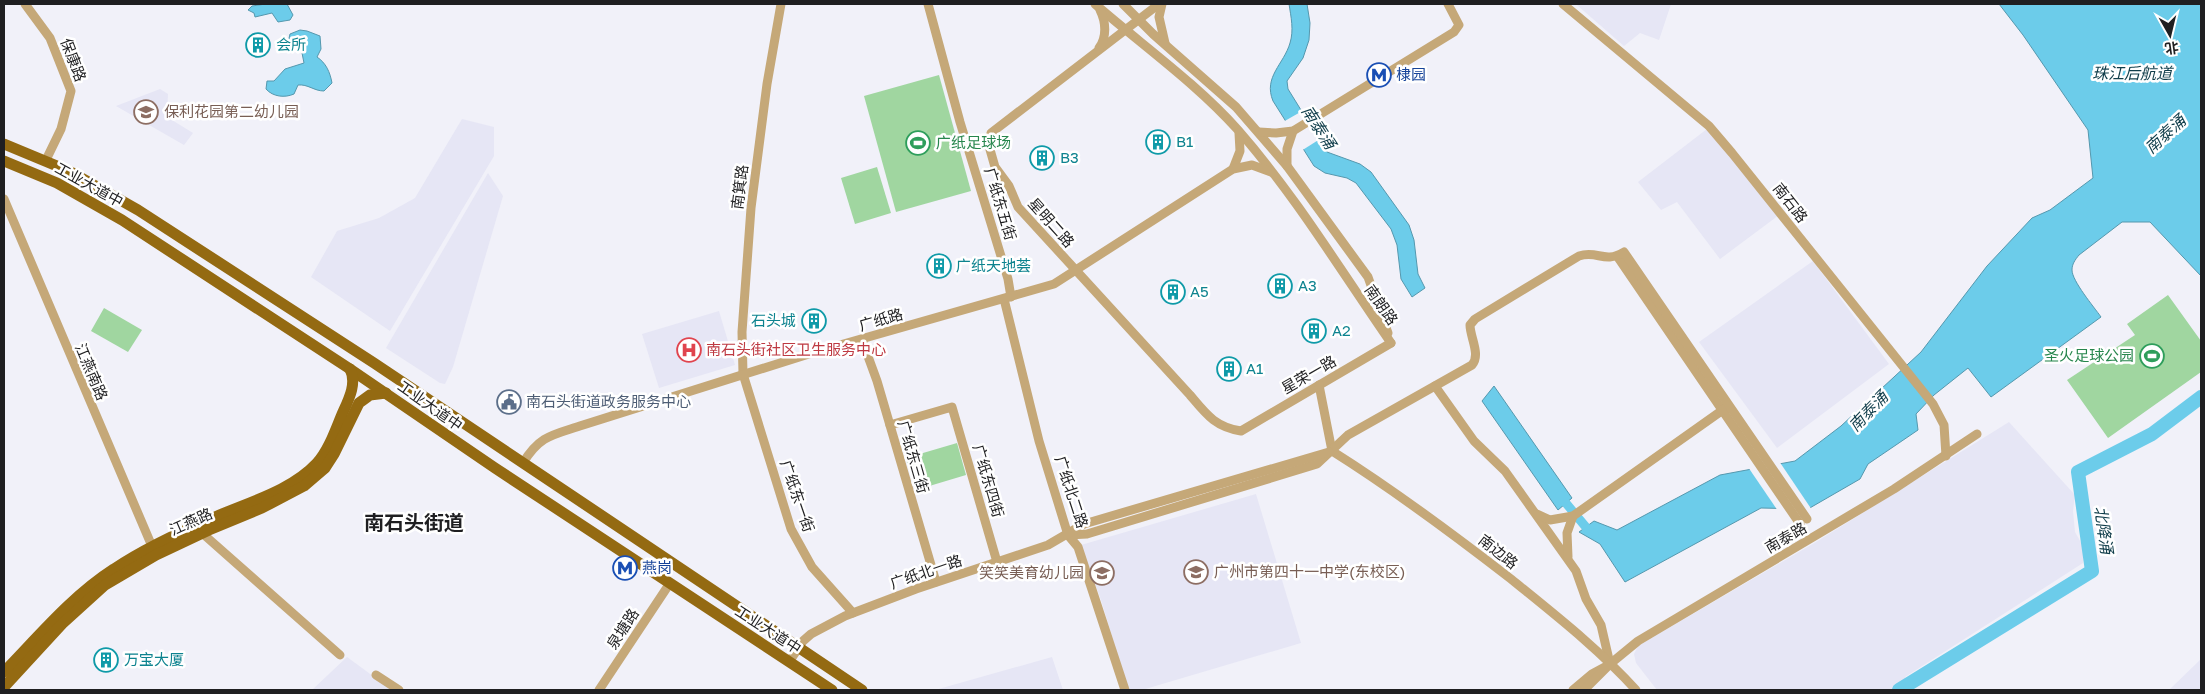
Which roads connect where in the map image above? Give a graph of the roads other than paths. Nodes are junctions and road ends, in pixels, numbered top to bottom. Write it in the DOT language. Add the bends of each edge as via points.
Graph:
graph roads {
  1 [pos="25,4"];
  2 [pos="781,4"];
  3 [pos="928,4"];
  4 [pos="1123,4"];
  5 [pos="1161,4"];
  6 [pos="1448,4"];
  7 [pos="1563,4"];
  8 [pos="1096,5"];
  9 [pos="1138,19"];
  10 [pos="1125,29"];
  11 [pos="1166,45"];
  12 [pos="1096,51"];
  13 [pos="1192,67"];
  14 [pos="1183,79"];
  15 [pos="1238,130"];
  16 [pos="1259,132"];
  17 [pos="1290,134"];
  18 [pos="4,144"];
  19 [pos="46,160"];
  20 [pos="4,161"];
  21 [pos="1287,166"];
  22 [pos="1233,169"];
  23 [pos="1271,172"];
  24 [pos="4,200"];
  25 [pos="1076,271"];
  26 [pos="1007,298"];
  27 [pos="862,340"];
  28 [pos="1391,343"];
  29 [pos="350,369"];
  30 [pos="743,374"];
  31 [pos="1319,385"];
  32 [pos="1435,386"];
  33 [pos="386,393"];
  34 [pos="1726,408"];
  35 [pos="890,425"];
  36 [pos="1241,431"];
  37 [pos="1977,434"];
  38 [pos="1332,451"];
  39 [pos="1946,456"];
  40 [pos="523,463"];
  41 [pos="1534,512"];
  42 [pos="1573,516"];
  43 [pos="1803,522"];
  44 [pos="202,533"];
  45 [pos="1068,535"];
  46 [pos="154,551"];
  47 [pos="997,562"];
  48 [pos="1569,562"];
  49 [pos="936,582"];
  50 [pos="670,583"];
  51 [pos="853,613"];
  52 [pos="799,647"];
  53 [pos="340,655"];
  54 [pos="789,662"];
  55 [pos="1610,664"];
  56 [pos="4,672"];
  57 [pos="376,675"];
  58 [pos="4,687"];
  59 [pos="398,690"];
  60 [pos="599,690"];
  61 [pos="832,690"];
  62 [pos="862,690"];
  63 [pos="1125,690"];
  64 [pos="1573,690"];
  65 [pos="1584,690"];
  66 [pos="1636,690"];
  1 -- 19 [label="street, 保康路" via="50,38 71,91 61,130"];
  2 -- 30 [label="street, 南箕路" via="750,208 742,332"];
  3 -- 26 [label="street, 广纸东五街" via="1008,279"];
  4 -- 9 [label="street, 南朗路"];
  5 -- 9 [label="street, 星明二路"];
  5 -- 11 [label="street" via="1159,17"];
  6 -- 17 [label="street" via="1459,25 1454,32"];
  7 -- 39 [label="street, 南石路" via="1709,126 1932,404 1944,425"];
  8 -- 10 [label="street, 南朗路"];
  8 -- 12 [label="street" via="1104,18 1105,31 1103,42"];
  9 -- 10 [label="street, 星明二路"];
  9 -- 11 [label="street, 南朗路"];
  10 -- 12 [label="street, 星明二路"];
  10 -- 14 [label="street, 南朗路"];
  11 -- 13 [label="street, 南朗路"];
  12 -- 25 [label="street, 星明二路" via="994,130 989,142 995,167 1009,186 1018,207"];
  13 -- 14 [label="street" via="1184,70"];
  13 -- 16 [label="street, 南朗路"];
  14 -- 15 [label="street, 南朗路"];
  15 -- 22 [label="street" via="1240,151"];
  15 -- 23 [label="street, 南朗路"];
  16 -- 17 [label="street"];
  16 -- 21 [label="street, 南朗路"];
  17 -- 21 [label="street"];
  18 -- 19 [label="main road"];
  19 -- 40 [label="main road" via="138,210"];
  20 -- 29 [label="main road, 工业大道中" via="57,183 122,220"];
  21 -- 28 [label="street, 南朗路" via="1368,276"];
  22 -- 23 [label="street, 广纸路" via="1252,165"];
  22 -- 25 [label="street, 广纸路"];
  23 -- 28 [label="street, 南朗路"];
  24 -- 46 [label="street, 江燕南路"];
  25 -- 26 [label="street, 广纸路" via="1054,284"];
  25 -- 36 [label="street, 星明二路" via="1206,415"];
  26 -- 27 [label="street, 广纸路"];
  26 -- 45 [label="street, 广纸北二路" via="1039,441"];
  27 -- 30 [label="street, 广纸路"];
  27 -- 35 [label="street, 广纸东三街"];
  28 -- 31 [label="street, 星荣一路"];
  29 -- 33 [label="main road, 工业大道中"];
  29 -- 46 [label="main road, 江燕路" via="353,380 349,398 328,445 311,469 287,486"];
  30 -- 40 [label="street, 广纸路" via="545,438"];
  30 -- 51 [label="street, 广纸东一街" via="791,529 812,567"];
  31 -- 36 [label="street, 星荣一路"];
  31 -- 38 [label="street"];
  32 -- 34 [label="street, 广纸北一路" via="1474,362 1476,355 1470,325 1475,319 1579,256 1588,254 1610,258 1621,254"];
  32 -- 38 [label="street, 广纸北一路" via="1348,435"];
  32 -- 41 [label="street" via="1470,437 1505,470"];
  33 -- 44 [label="main road, 江燕路" via="370,395 359,403 325,468 304,486"];
  33 -- 50 [label="main road, 工业大道中"];
  34 -- 42 [label="street"];
  34 -- 43 [label="street"];
  35 -- 47 [label="street, 广纸东四街" via="952,407"];
  35 -- 49 [label="street, 广纸东三街"];
  37 -- 39 [label="street, 南泰路"];
  38 -- 45 [label="street, 广纸北一路" via="1317,464 1087,534"];
  38 -- 55 [label="street, 南边路" via="1458,537 1562,620"];
  39 -- 55 [label="street, 南泰路" via="1655,630"];
  40 -- 52 [label="main road"];
  41 -- 42 [label="street" via="1550,520"];
  41 -- 48 [label="street"];
  42 -- 48 [label="street" via="1567,533"];
  44 -- 46 [label="main road, 江燕路"];
  44 -- 53 [label="street"];
  45 -- 47 [label="street, 广纸北一路"];
  45 -- 63 [label="street, 广纸北二路" via="1078,547"];
  46 -- 56 [label="main road, 江燕路" via="115,568 81,593"];
  46 -- 58 [label="main road, 江燕路" via="105,585 62,624"];
  47 -- 49 [label="street, 广纸北一路"];
  48 -- 55 [label="street" via="1599,620"];
  49 -- 51 [label="street, 广纸北一路"];
  50 -- 54 [label="main road, 工业大道中"];
  50 -- 60 [label="street, 泉塘路"];
  51 -- 52 [label="street, 广纸北一路" via="811,634"];
  52 -- 54 [label="street, 广纸北一路"];
  52 -- 62 [label="main road"];
  54 -- 61 [label="main road, 工业大道中"];
  55 -- 64 [label="street, 南泰路"];
  55 -- 65 [label="street, 南泰路"];
  55 -- 66 [label="street, 南边路"];
  57 -- 59 [label="street"];
}
